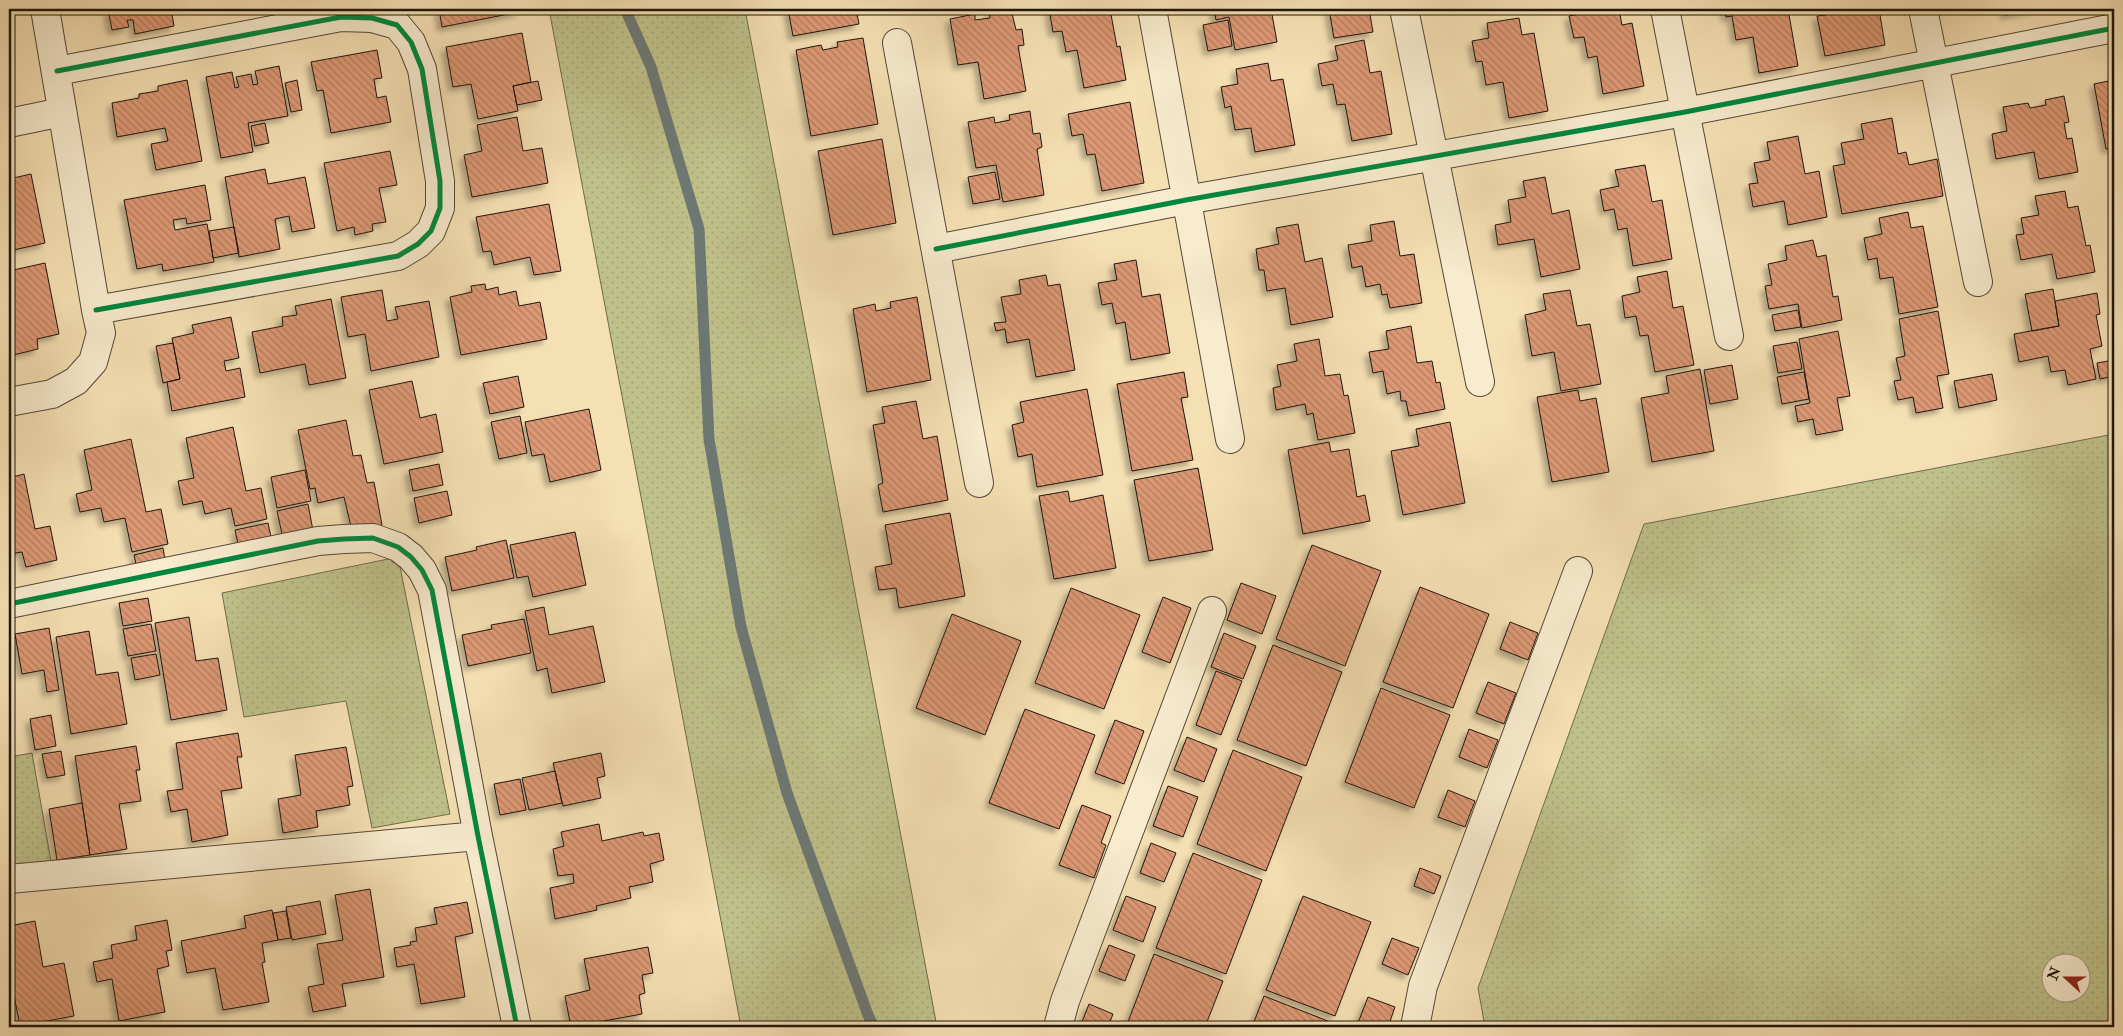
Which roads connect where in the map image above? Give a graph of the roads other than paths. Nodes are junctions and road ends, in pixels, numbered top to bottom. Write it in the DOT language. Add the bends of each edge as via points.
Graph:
graph roads {
  1 [pos="45,9"];
  2 [pos="1152,9"];
  3 [pos="1404,9"];
  4 [pos="1665,9"];
  5 [pos="1923,9"];
  6 [pos="2114,28"];
  7 [pos="897,43"];
  8 [pos="1934,64"];
  9 [pos="57,71"];
  10 [pos="62,112"];
  11 [pos="1685,112"];
  12 [pos="9,122"];
  13 [pos="1434,157"];
  14 [pos="1186,200"];
  15 [pos="936,249"];
  16 [pos="1978,282"];
  17 [pos="96,310"];
  18 [pos="1729,336"];
  19 [pos="1480,382"];
  20 [pos="9,402"];
  21 [pos="1230,439"];
  22 [pos="979,483"];
  23 [pos="1578,572"];
  24 [pos="9,604"];
  25 [pos="1212,611"];
  26 [pos="478,836"];
  27 [pos="9,879"];
  28 [pos="517,1027"];
  29 [pos="1058,1027"];
  30 [pos="1415,1027"];
  1 -- 9 [label="street"];
  2 -- 14 [label="street"];
  3 -- 13 [label="street"];
  4 -- 11 [label="street"];
  5 -- 8 [label="street"];
  6 -- 8 [label="street"];
  7 -- 15 [label="street"];
  8 -- 11 [label="street"];
  8 -- 16 [label="street"];
  9 -- 10 [label="street"];
  9 -- 17 [label="street" via="333,19 372,18 398,25 411,42 422,69 440,181 440,208 431,231 418,244 398,256"];
  10 -- 12 [label="street"];
  10 -- 17 [label="street"];
  11 -- 13 [label="street"];
  11 -- 18 [label="street"];
  13 -- 14 [label="street"];
  13 -- 19 [label="street"];
  14 -- 15 [label="street"];
  14 -- 21 [label="street"];
  15 -- 22 [label="street"];
  17 -- 20 [label="street" via="101,333 93,362 76,381 52,394"];
  23 -- 30 [label="street" via="1423,986"];
  24 -- 26 [label="street" via="318,541 373,538 398,547 422,570 432,590"];
  25 -- 29 [label="street"];
  26 -- 27 [label="street"];
  26 -- 28 [label="street"];
}
